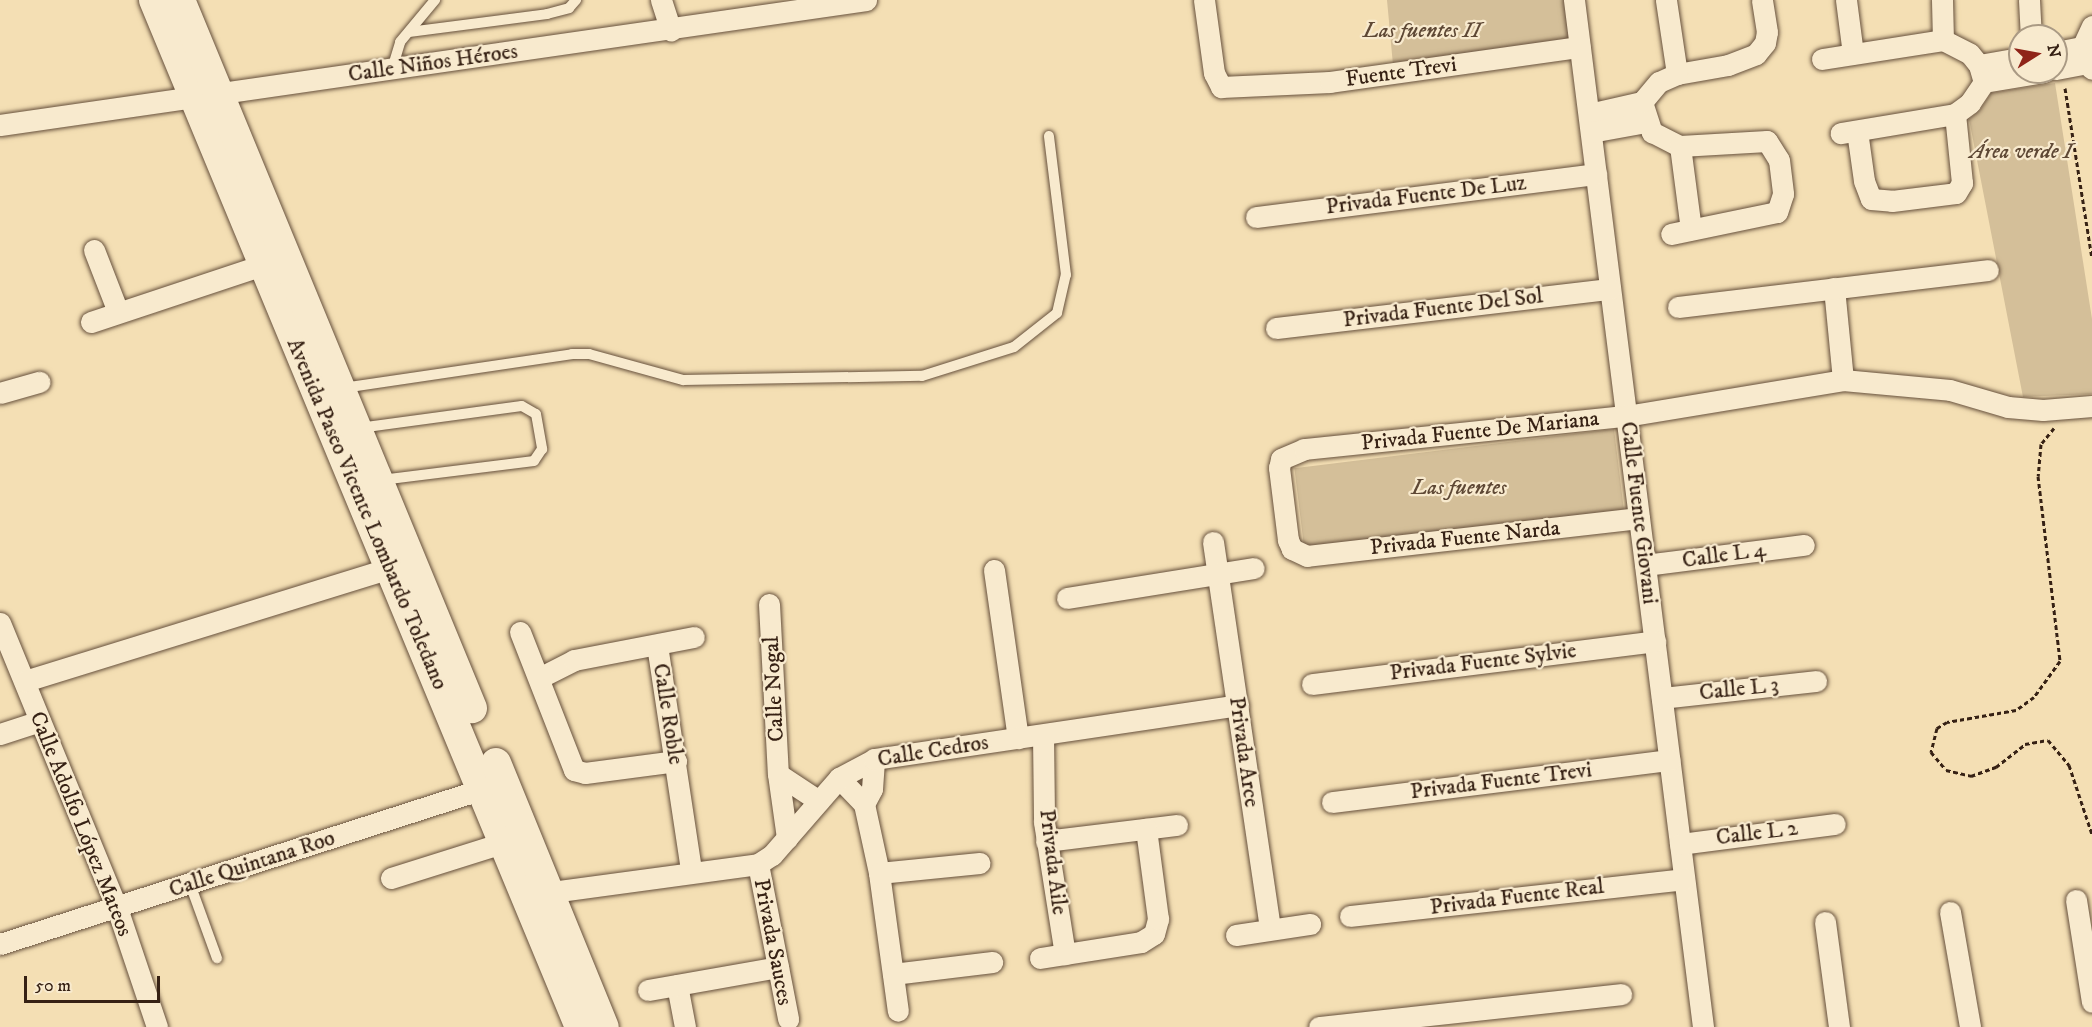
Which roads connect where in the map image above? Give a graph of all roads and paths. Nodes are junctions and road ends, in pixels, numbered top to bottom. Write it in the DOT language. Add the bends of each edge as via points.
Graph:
graph roads {
  1 [pos="154,0"];
  2 [pos="180,0"];
  3 [pos="435,0"];
  4 [pos="576,0"];
  5 [pos="661,0"];
  6 [pos="866,0"];
  7 [pos="1204,0"];
  8 [pos="1574,0"];
  9 [pos="1666,0"];
  10 [pos="1762,0"];
  11 [pos="1846,0"];
  12 [pos="1942,0"];
  13 [pos="2029,0"];
  14 [pos="2030,24"];
  15 [pos="2092,26"];
  16 [pos="671,30"];
  17 [pos="409,32"];
  18 [pos="1943,40"];
  19 [pos="1580,47"];
  20 [pos="1853,54"];
  21 [pos="1822,59"];
  22 [pos="2087,60"];
  23 [pos="2008,63"];
  24 [pos="2068,64"];
  25 [pos="392,69"];
  26 [pos="2008,72"];
  27 [pos="1677,74"];
  28 [pos="1981,74"];
  29 [pos="2052,84"];
  30 [pos="207,96"];
  31 [pos="1644,112"];
  32 [pos="1955,114"];
  33 [pos="1590,123"];
  34 [pos="0,125"];
  35 [pos="1049,136"];
  36 [pos="1680,146"];
  37 [pos="1596,174"];
  38 [pos="1256,217"];
  39 [pos="94,250"];
  40 [pos="2092,258"];
  41 [pos="262,266"];
  42 [pos="1988,270"];
  43 [pos="1834,288"];
  44 [pos="1610,289"];
  45 [pos="1678,307"];
  46 [pos="118,312"];
  47 [pos="91,322"];
  48 [pos="1276,328"];
  49 [pos="1843,380"];
  50 [pos="39,382"];
  51 [pos="328,390"];
  52 [pos="0,393"];
  53 [pos="2092,406"];
  54 [pos="2070,408"];
  55 [pos="1626,416"];
  56 [pos="344,430"];
  57 [pos="365,482"];
  58 [pos="1639,518"];
  59 [pos="1213,542"];
  60 [pos="1804,544"];
  61 [pos="1292,549"];
  62 [pos="1645,565"];
  63 [pos="389,568"];
  64 [pos="1254,568"];
  65 [pos="994,570"];
  66 [pos="1217,574"];
  67 [pos="1067,598"];
  68 [pos="769,604"];
  69 [pos="0,623"];
  70 [pos="520,632"];
  71 [pos="694,637"];
  72 [pos="1655,641"];
  73 [pos="657,645"];
  74 [pos="539,678"];
  75 [pos="25,681"];
  76 [pos="1816,681"];
  77 [pos="1312,684"];
  78 [pos="1662,698"];
  79 [pos="1238,705"];
  80 [pos="40,722"];
  81 [pos="0,734"];
  82 [pos="1043,735"];
  83 [pos="1018,738"];
  84 [pos="874,759"];
  85 [pos="1669,760"];
  86 [pos="676,761"];
  87 [pos="778,774"];
  88 [pos="839,778"];
  89 [pos="494,785"];
  90 [pos="819,801"];
  91 [pos="1332,802"];
  92 [pos="864,804"];
  93 [pos="1835,824"];
  94 [pos="1177,825"];
  95 [pos="1146,829"];
  96 [pos="2092,834"];
  97 [pos="787,838"];
  98 [pos="1046,841"];
  99 [pos="505,842"];
  100 [pos="1680,844"];
  101 [pos="980,863"];
  102 [pos="758,864"];
  103 [pos="691,870"];
  104 [pos="879,873"];
  105 [pos="391,878"];
  106 [pos="1684,879"];
  107 [pos="190,884"];
  108 [pos="537,894"];
  109 [pos="2076,900"];
  110 [pos="117,908"];
  111 [pos="1950,912"];
  112 [pos="1350,916"];
  113 [pos="1825,922"];
  114 [pos="1310,924"];
  115 [pos="1270,929"];
  116 [pos="1236,935"];
  117 [pos="0,944"];
  118 [pos="1065,954"];
  119 [pos="217,958"];
  120 [pos="1040,958"];
  121 [pos="992,962"];
  122 [pos="778,967"];
  123 [pos="893,974"];
  124 [pos="677,985"];
  125 [pos="648,990"];
  126 [pos="1620,994"];
  127 [pos="2092,1002"];
  128 [pos="898,1011"];
  129 [pos="788,1019"];
  130 [pos="1382,1024"];
  131 [pos="157,1027"];
  132 [pos="580,1027"];
  133 [pos="604,1027"];
  134 [pos="685,1027"];
  135 [pos="1318,1027"];
  136 [pos="1703,1027"];
  137 [pos="1839,1027"];
  138 [pos="1970,1027"];
  1 -- 30 [label="main road, Avenida Paseo Vicente Lombardo Toledano"];
  2 -- 30 [label="main road, Avenida Paseo Vicente Lombardo Toledano"];
  3 -- 17 [label="lane"];
  4 -- 17 [label="lane" via="569,8 547,14"];
  5 -- 16 [label="street"];
  6 -- 16 [label="street, Calle Niños Héroes"];
  7 -- 19 [label="street, Fuente Trevi" via="1214,74 1221,87 1330,82"];
  8 -- 19 [label="street, Calle Fuente Giovani"];
  9 -- 27 [label="street"];
  10 -- 27 [label="street" via="1766,43 1756,54 1728,65"];
  11 -- 20 [label="street"];
  12 -- 18 [label="street"];
  13 -- 14 [label="street"];
  15 -- 22 [label="street"];
  16 -- 25 [label="street, Calle Niños Héroes"];
  17 -- 25 [label="lane" via="400,42"];
  18 -- 20 [label="street"];
  18 -- 28 [label="street" via="1970,54"];
  19 -- 33 [label="street, Calle Fuente Giovani"];
  20 -- 21 [label="street"];
  22 -- 24 [label="street"];
  23 -- 28 [label="street"];
  25 -- 30 [label="street, Calle Niños Héroes"];
  26 -- 28 [label="street"];
  27 -- 31 [label="street" via="1659,82"];
  28 -- 32 [label="street" via="1970,103"];
  29 -- 40 [label="path"];
  30 -- 34 [label="street, Calle Niños Héroes"];
  30 -- 41 [label="main road, Avenida Paseo Vicente Lombardo Toledano"];
  30 -- 51 [label="main road, Avenida Paseo Vicente Lombardo Toledano"];
  31 -- 33 [label="street"];
  31 -- 36 [label="street" via="1652,132"];
  32 -- 32 [label="street" via="1962,183 1956,193 1871,200 1849,132"];
  33 -- 37 [label="street, Calle Fuente Giovani"];
  35 -- 51 [label="lane" via="1066,274 1057,313 1014,347 922,376 682,380 589,354 572,354"];
  36 -- 36 [label="street" via="1767,141 1780,172 1783,194 1777,212 1682,231"];
  37 -- 38 [label="street, Privada Fuente De Luz"];
  37 -- 44 [label="street, Calle Fuente Giovani"];
  39 -- 46 [label="street"];
  41 -- 46 [label="street"];
  41 -- 51 [label="main road, Avenida Paseo Vicente Lombardo Toledano"];
  42 -- 43 [label="street"];
  43 -- 45 [label="street"];
  43 -- 49 [label="street"];
  44 -- 48 [label="street, Privada Fuente Del Sol"];
  44 -- 55 [label="street, Calle Fuente Giovani"];
  46 -- 47 [label="street"];
  49 -- 54 [label="street, Privada Fuente De Mariana" via="1950,390 2008,407"];
  49 -- 55 [label="street, Privada Fuente De Mariana"];
  50 -- 52 [label="street"];
  51 -- 56 [label="main road, Avenida Paseo Vicente Lombardo Toledano"];
  53 -- 54 [label="street, Privada Fuente De Mariana"];
  54 -- 96 [label="path" via="2041,444 2038,476 2060,661 2034,697 2016,710 1947,722 1937,728 1931,752 1947,770 1971,776 1996,767 2025,744 2048,740 2069,765"];
  55 -- 58 [label="street, Calle Fuente Giovani"];
  55 -- 61 [label="street, Privada Fuente De Mariana" via="1289,453 1281,459 1279,476"];
  56 -- 57 [label="main road, Avenida Paseo Vicente Lombardo Toledano"];
  56 -- 57 [label="lane" via="522,406 536,414 542,449 534,461"];
  57 -- 63 [label="main road, Avenida Paseo Vicente Lombardo Toledano"];
  57 -- 89 [label="main road, Avenida Paseo Vicente Lombardo Toledano"];
  58 -- 61 [label="street, Privada Fuente Narda" via="1307,556"];
  58 -- 62 [label="street, Calle Fuente Giovani"];
  59 -- 66 [label="street, Privada Arce"];
  60 -- 62 [label="street, Calle L 4"];
  62 -- 72 [label="street, Calle Fuente Giovani"];
  63 -- 75 [label="street"];
  63 -- 89 [label="main road, Avenida Paseo Vicente Lombardo Toledano"];
  64 -- 66 [label="street"];
  65 -- 83 [label="street"];
  66 -- 67 [label="street"];
  66 -- 79 [label="street, Privada Arce"];
  68 -- 87 [label="street, Calle Nogal"];
  69 -- 75 [label="street, Calle Adolfo López Mateos"];
  70 -- 74 [label="street"];
  71 -- 73 [label="street"];
  72 -- 77 [label="street, Privada Fuente Sylvie"];
  72 -- 78 [label="street, Calle Fuente Giovani"];
  73 -- 74 [label="street, Calle Roble" via="574,660"];
  73 -- 86 [label="street, Calle Roble"];
  74 -- 86 [label="street" via="574,770 585,773"];
  75 -- 80 [label="street, Calle Adolfo López Mateos"];
  76 -- 78 [label="street, Calle L 3"];
  78 -- 85 [label="street, Calle Fuente Giovani"];
  79 -- 82 [label="street, Calle Cedros"];
  79 -- 115 [label="street, Privada Arce"];
  80 -- 81 [label="street"];
  80 -- 110 [label="street, Calle Adolfo López Mateos"];
  82 -- 83 [label="street, Calle Cedros"];
  82 -- 98 [label="street, Privada Aile"];
  83 -- 84 [label="street, Calle Cedros"];
  84 -- 88 [label="street, Calle Cedros"];
  84 -- 92 [label="street" via="872,789"];
  85 -- 91 [label="street, Privada Fuente Trevi"];
  85 -- 100 [label="street, Calle Fuente Giovani"];
  86 -- 103 [label="street, Calle Roble"];
  87 -- 90 [label="street, Calle Nogal"];
  87 -- 97 [label="street, Calle Nogal"];
  88 -- 90 [label="street, Calle Cedros"];
  88 -- 92 [label="street"];
  89 -- 99 [label="main road, Avenida Paseo Vicente Lombardo Toledano"];
  89 -- 107 [label="street, Calle Quintana Roo"];
  89 -- 108 [label="main road, Avenida Paseo Vicente Lombardo Toledano"];
  90 -- 97 [label="street, Calle Cedros"];
  92 -- 104 [label="street"];
  93 -- 100 [label="street, Calle L 2"];
  94 -- 95 [label="street"];
  95 -- 98 [label="street"];
  95 -- 118 [label="street" via="1158,919 1154,934 1141,942"];
  97 -- 102 [label="street, Calle Cedros"];
  98 -- 118 [label="street, Privada Aile"];
  99 -- 105 [label="street"];
  99 -- 108 [label="main road, Avenida Paseo Vicente Lombardo Toledano"];
  100 -- 106 [label="street, Calle Fuente Giovani"];
  101 -- 104 [label="street"];
  102 -- 103 [label="street"];
  102 -- 122 [label="street, Privada Sauces"];
  103 -- 108 [label="street"];
  104 -- 123 [label="street"];
  106 -- 112 [label="street, Privada Fuente Real"];
  106 -- 136 [label="street, Calle Fuente Giovani"];
  107 -- 110 [label="street, Calle Quintana Roo"];
  107 -- 119 [label="lane"];
  108 -- 132 [label="main road, Avenida Paseo Vicente Lombardo Toledano"];
  108 -- 133 [label="main road, Avenida Paseo Vicente Lombardo Toledano"];
  109 -- 127 [label="street"];
  110 -- 117 [label="street, Calle Quintana Roo"];
  110 -- 131 [label="street, Calle Adolfo López Mateos"];
  111 -- 138 [label="street"];
  113 -- 137 [label="street"];
  114 -- 115 [label="street"];
  115 -- 116 [label="street"];
  118 -- 120 [label="street"];
  121 -- 123 [label="street"];
  122 -- 124 [label="street"];
  122 -- 129 [label="street, Privada Sauces"];
  123 -- 128 [label="street"];
  124 -- 125 [label="street"];
  124 -- 134 [label="street"];
  126 -- 130 [label="street"];
  130 -- 135 [label="street"];
}
